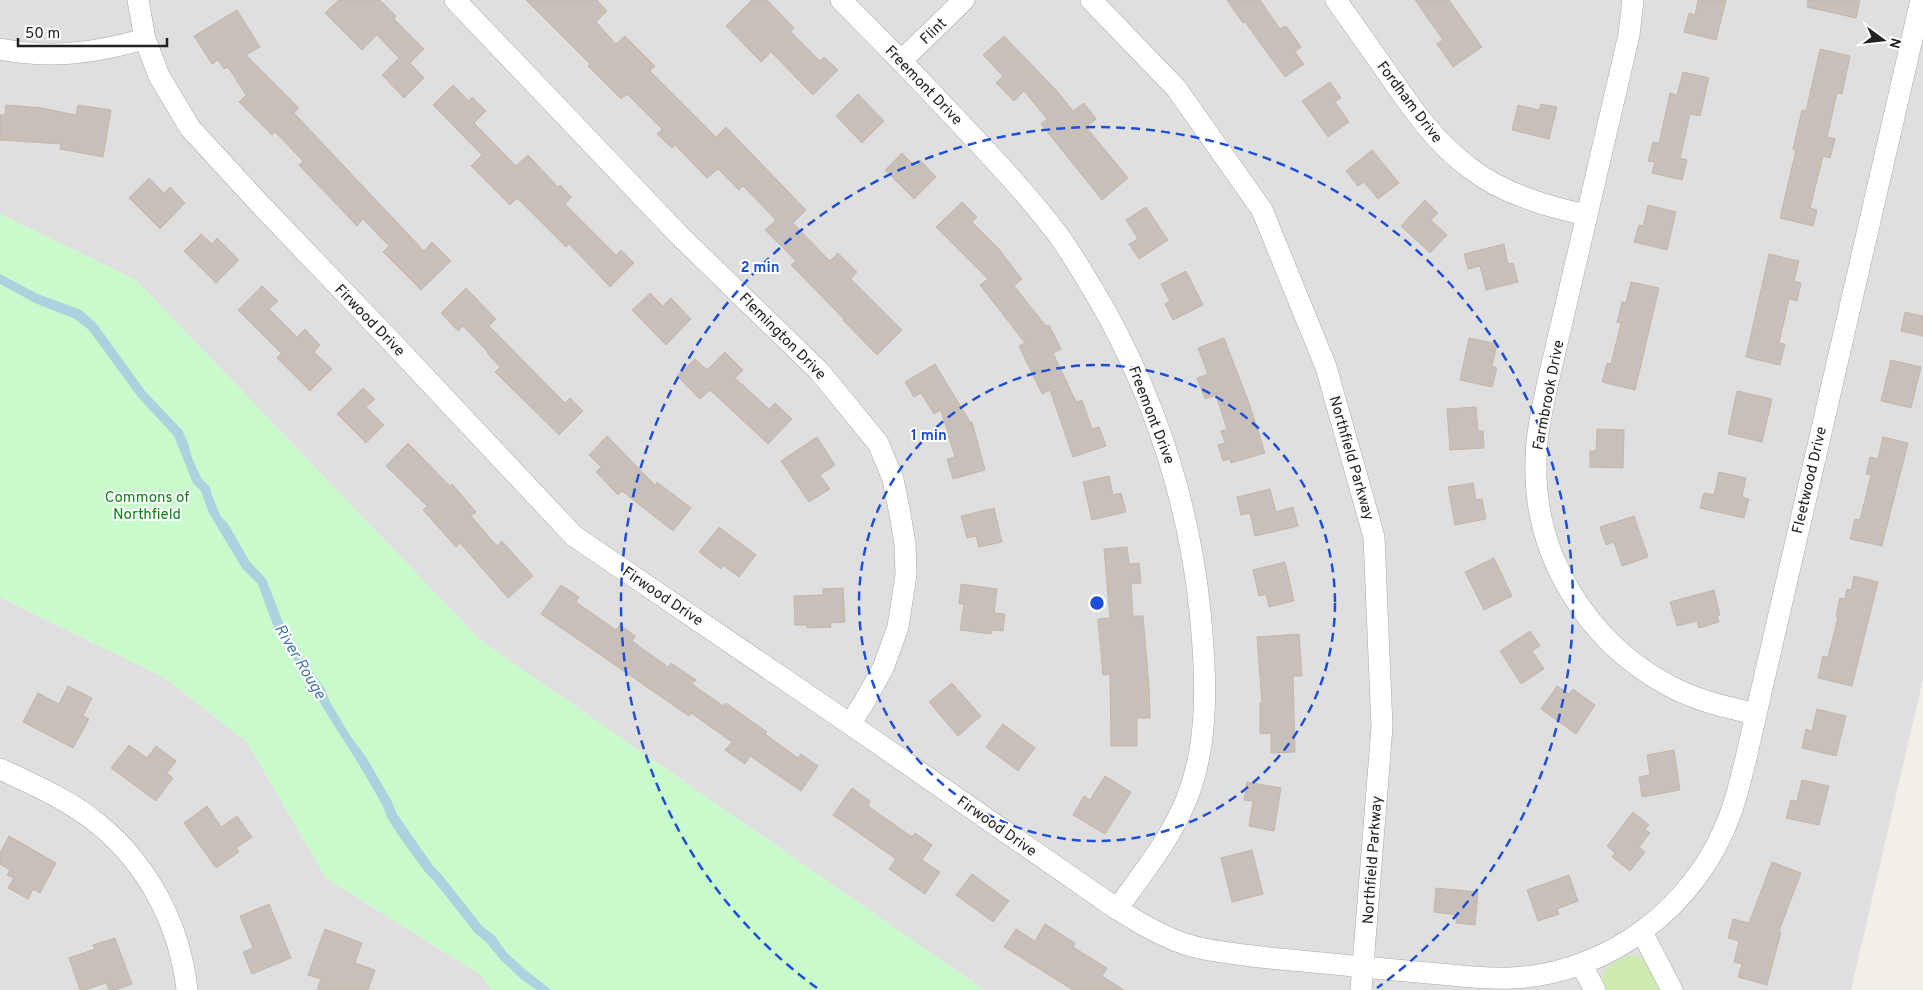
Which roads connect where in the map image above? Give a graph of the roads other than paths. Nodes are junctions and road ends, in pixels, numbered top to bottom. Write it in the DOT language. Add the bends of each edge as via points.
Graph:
graph roads {
  1 [pos="138,0"];
  2 [pos="455,0"];
  3 [pos="842,0"];
  4 [pos="964,0"];
  5 [pos="1091,0"];
  6 [pos="1336,0"];
  7 [pos="1633,0"];
  8 [pos="1921,0"];
  9 [pos="145,39"];
  10 [pos="0,49"];
  11 [pos="901,61"];
  12 [pos="1586,215"];
  13 [pos="1756,714"];
  14 [pos="850,724"];
  15 [pos="0,769"];
  16 [pos="1117,909"];
  17 [pos="1642,932"];
  18 [pos="1581,964"];
  19 [pos="1364,967"];
  20 [pos="188,990"];
  21 [pos="1361,990"];
  22 [pos="1595,990"];
  23 [pos="1672,990"];
  1 -- 9 [label="street, Firwood Drive"];
  2 -- 14 [label="street, Flemington Drive" via="680,236 820,371 878,443 893,479 905,544 906,575 898,627 883,668"];
  3 -- 11 [label="street, Freemont Drive"];
  4 -- 11 [label="street, Flint"];
  5 -- 19 [label="street, Northfield Parkway" via="1176,88 1262,210 1326,367 1374,537 1382,727"];
  6 -- 12 [label="street, Fordham Drive" via="1412,109 1447,149 1472,170 1519,195"];
  7 -- 12 [label="street, Farmbrook Drive" via="1629,35"];
  8 -- 13 [label="street, Fleetwood Drive"];
  9 -- 10 [label="street" via="94,52 64,55"];
  9 -- 14 [label="street, Firwood Drive" via="159,76 190,128 574,536"];
  11 -- 16 [label="street, Freemont Drive" via="1029,199 1077,264 1123,343 1139,378 1180,496 1194,563 1202,626 1204,703 1200,746 1194,776 1177,821"];
  12 -- 13 [label="street, Farmbrook Drive" via="1546,386 1537,444 1538,494 1543,525 1555,562 1586,617 1627,658 1667,685 1691,696"];
  13 -- 17 [label="street, Fleetwood Drive" via="1730,816 1718,842 1689,888"];
  14 -- 16 [label="street, Firwood Drive"];
  15 -- 20 [label="street" via="82,812 128,853 155,892 171,923"];
  16 -- 19 [label="street, Firwood Drive" via="1171,939 1208,950"];
  17 -- 18 [label="street, Fleetwood Drive"];
  17 -- 23 [label="street"];
  18 -- 19 [label="street, Fleetwood Drive" via="1545,974 1511,978"];
  18 -- 22 [label="street"];
  19 -- 21 [label="street, Northfield Parkway"];
}
